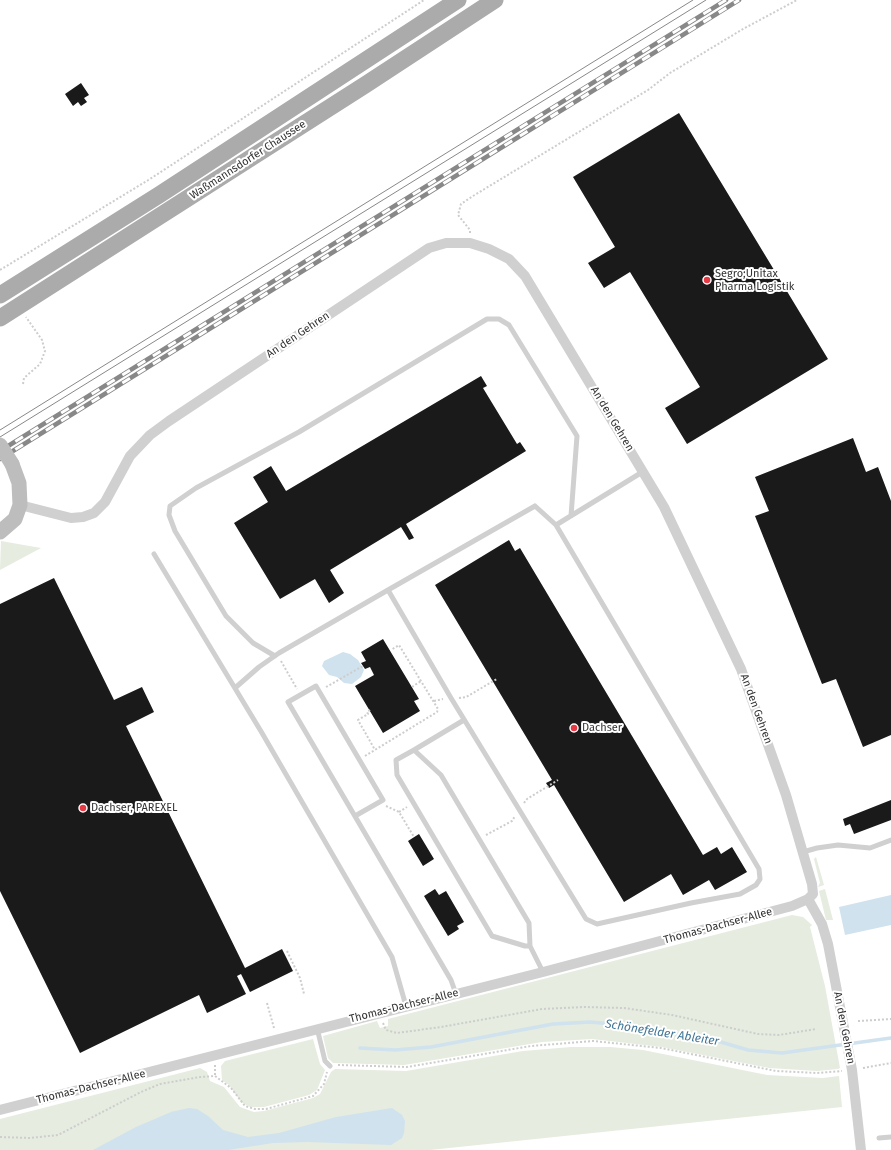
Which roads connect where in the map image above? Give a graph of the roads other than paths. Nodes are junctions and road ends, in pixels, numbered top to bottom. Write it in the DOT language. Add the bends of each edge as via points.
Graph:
graph roads {
  1 [pos="458,0"];
  2 [pos="495,0"];
  3 [pos="0,295"];
  4 [pos="0,318"];
  5 [pos="0,445"];
  6 [pos="644,472"];
  7 [pos="20,505"];
  8 [pos="571,516"];
  9 [pos="556,525"];
  10 [pos="0,532"];
  11 [pos="154,554"];
  12 [pos="388,590"];
  13 [pos="276,655"];
  14 [pos="235,688"];
  15 [pos="464,720"];
  16 [pos="414,750"];
  17 [pos="355,816"];
  18 [pos="891,840"];
  19 [pos="803,852"];
  20 [pos="808,899"];
  21 [pos="530,946"];
  22 [pos="543,972"];
  23 [pos="456,994"];
  24 [pos="406,1006"];
  25 [pos="317,1028"];
  26 [pos="330,1066"];
  27 [pos="0,1110"];
  28 [pos="879,1138"];
  29 [pos="891,1138"];
  30 [pos="861,1150"];
  1 -- 3 [label="main road, Waßmannsdorfer Chaussee" via="160,195"];
  2 -- 4 [label="main road, Waßmannsdorfer Chaussee"];
  5 -- 7 [label="street, bridge" via="12,464 19,483"];
  6 -- 7 [label="street, An den Gehren" via="525,276 509,258 489,249 470,243 446,243 429,248 150,435 130,456 105,502 94,513 71,518"];
  6 -- 8 [label="lane"];
  6 -- 19 [label="street, An den Gehren" via="664,507 741,669 771,749"];
  7 -- 10 [label="street" via="15,519"];
  8 -- 9 [label="lane"];
  8 -- 13 [label="lane" via="577,436 509,325 499,319 487,319 299,432 196,488 170,506 169,515 175,531 226,616 253,643"];
  9 -- 12 [label="lane" via="535,506"];
  9 -- 15 [label="lane" via="759,869 760,880 740,894 597,924 586,919"];
  11 -- 14 [label="lane"];
  12 -- 13 [label="lane"];
  12 -- 15 [label="lane"];
  13 -- 14 [label="lane"];
  14 -- 24 [label="lane" via="392,958"];
  15 -- 16 [label="lane"];
  16 -- 21 [label="lane" via="442,775 522,910 529,923"];
  16 -- 21 [label="lane" via="396,760 396,775 492,936"];
  17 -- 17 [label="lane" via="288,702 316,686 383,800"];
  17 -- 23 [label="lane" via="451,980"];
  18 -- 19 [label="lane" via="870,848 838,845"];
  19 -- 20 [label="street, An den Gehren" via="812,884 813,894"];
  20 -- 22 [label="street, Thomas-Dachser-Allee" via="792,906"];
  20 -- 30 [label="street, An den Gehren" via="822,924 828,944 851,1066"];
  21 -- 22 [label="lane"];
  22 -- 23 [label="street, Thomas-Dachser-Allee"];
  23 -- 24 [label="street, Thomas-Dachser-Allee"];
  24 -- 25 [label="street, Thomas-Dachser-Allee"];
  25 -- 26 [label="lane" via="325,1061"];
  25 -- 27 [label="street, Thomas-Dachser-Allee"];
  28 -- 29 [label="lane"];
}
